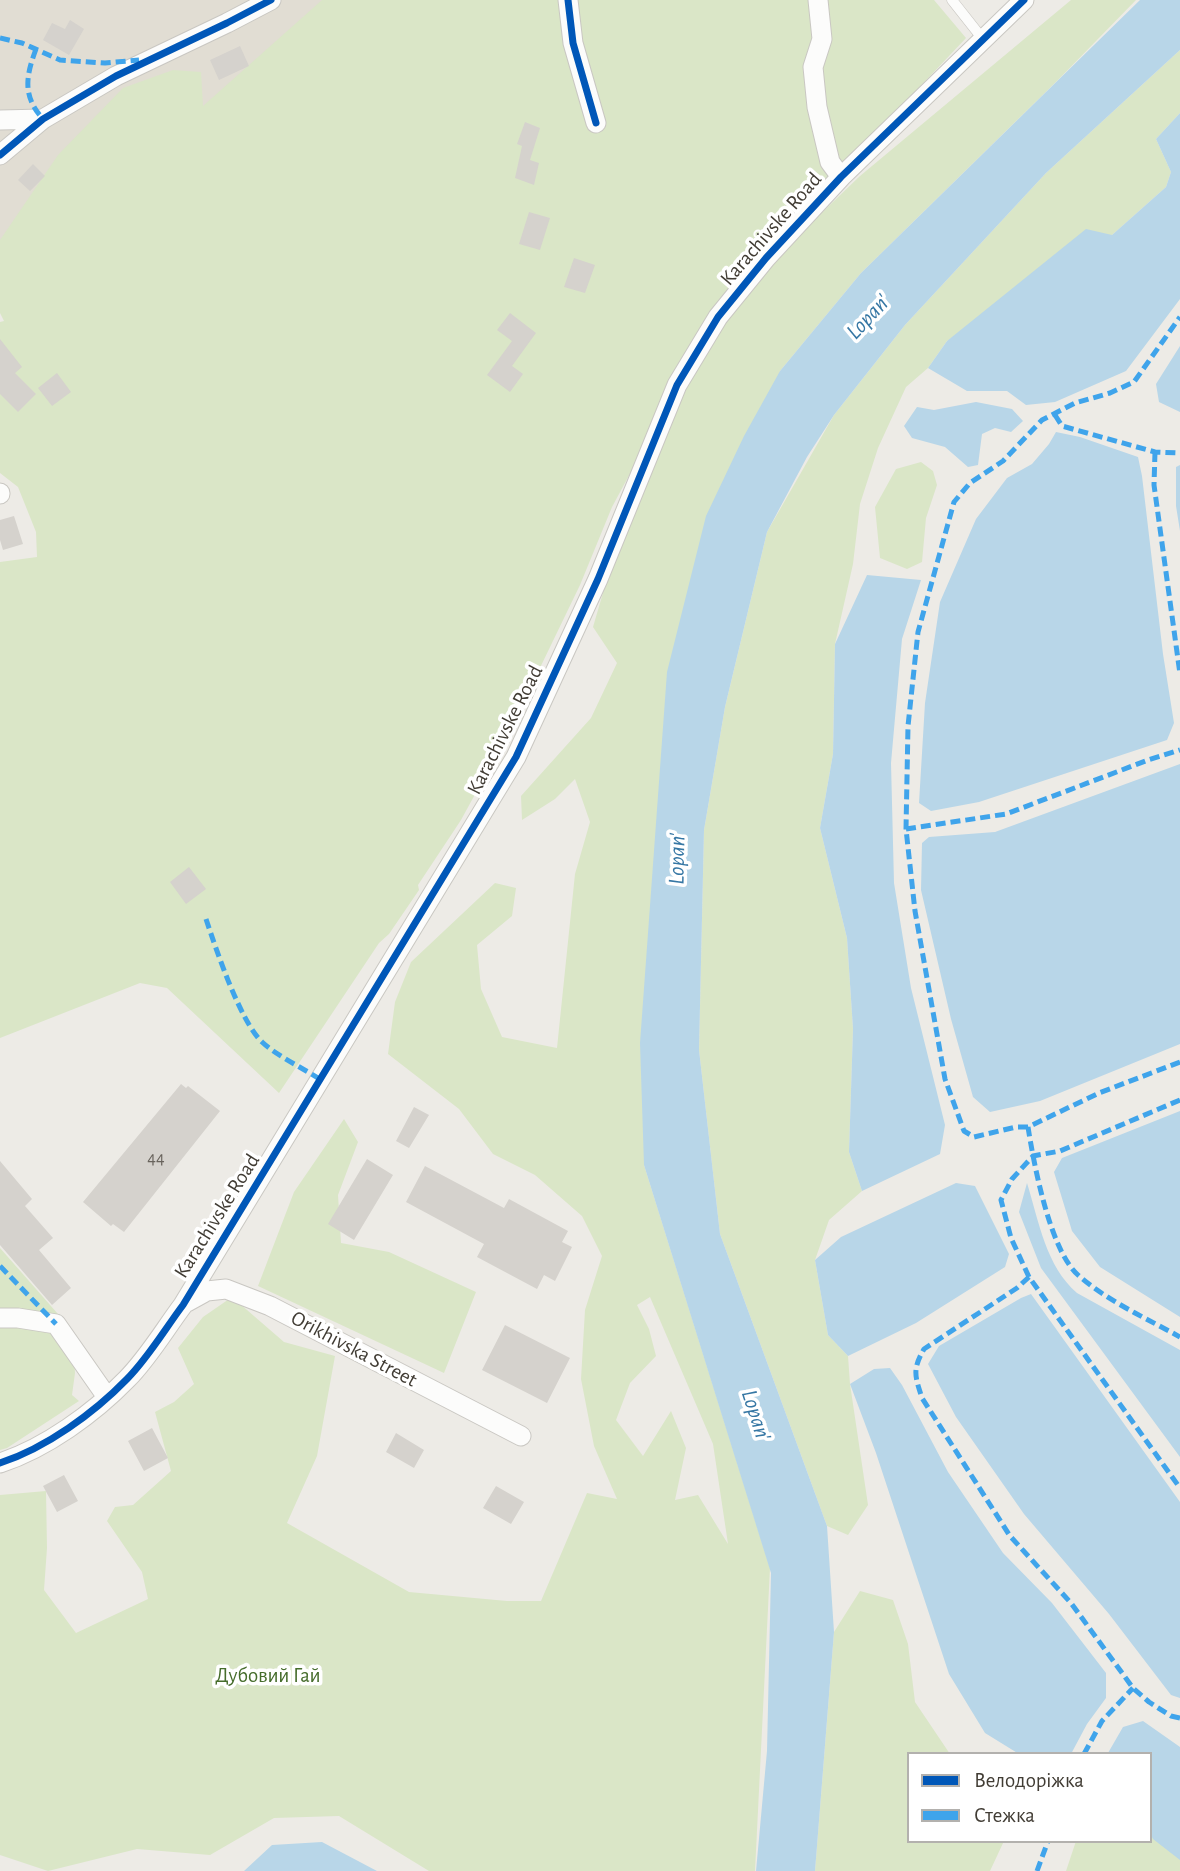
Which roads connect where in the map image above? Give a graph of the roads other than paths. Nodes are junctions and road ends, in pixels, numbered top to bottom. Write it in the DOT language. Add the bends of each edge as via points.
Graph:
graph roads {
  1 [pos="271,0"];
  2 [pos="569,0"];
  3 [pos="818,0"];
  4 [pos="951,0"];
  5 [pos="1024,0"];
  6 [pos="982,38"];
  7 [pos="43,119"];
  8 [pos="0,120"];
  9 [pos="596,123"];
  10 [pos="0,155"];
  11 [pos="841,177"];
  12 [pos="183,1305"];
  13 [pos="0,1318"];
  14 [pos="107,1397"];
  15 [pos="521,1436"];
  16 [pos="0,1463"];
  1 -- 7 [label="street" via="116,76"];
  2 -- 9 [label="street" via="573,43"];
  3 -- 11 [label="street" via="822,39 814,67 817,107 830,162"];
  4 -- 6 [label="lane"];
  5 -- 6 [label="street, Karachivske Road"];
  6 -- 11 [label="street, Karachivske Road"];
  7 -- 8 [label="street"];
  7 -- 10 [label="street"];
  11 -- 12 [label="street, Karachivske Road" via="718,317 677,386 598,579 516,757"];
  12 -- 14 [label="street, Karachivske Road" via="128,1378"];
  12 -- 15 [label="street, Orikhivska Street" via="207,1291 226,1289 270,1306"];
  13 -- 14 [label="street" via="55,1324"];
  14 -- 16 [label="street, Karachivske Road" via="74,1425"];
}
